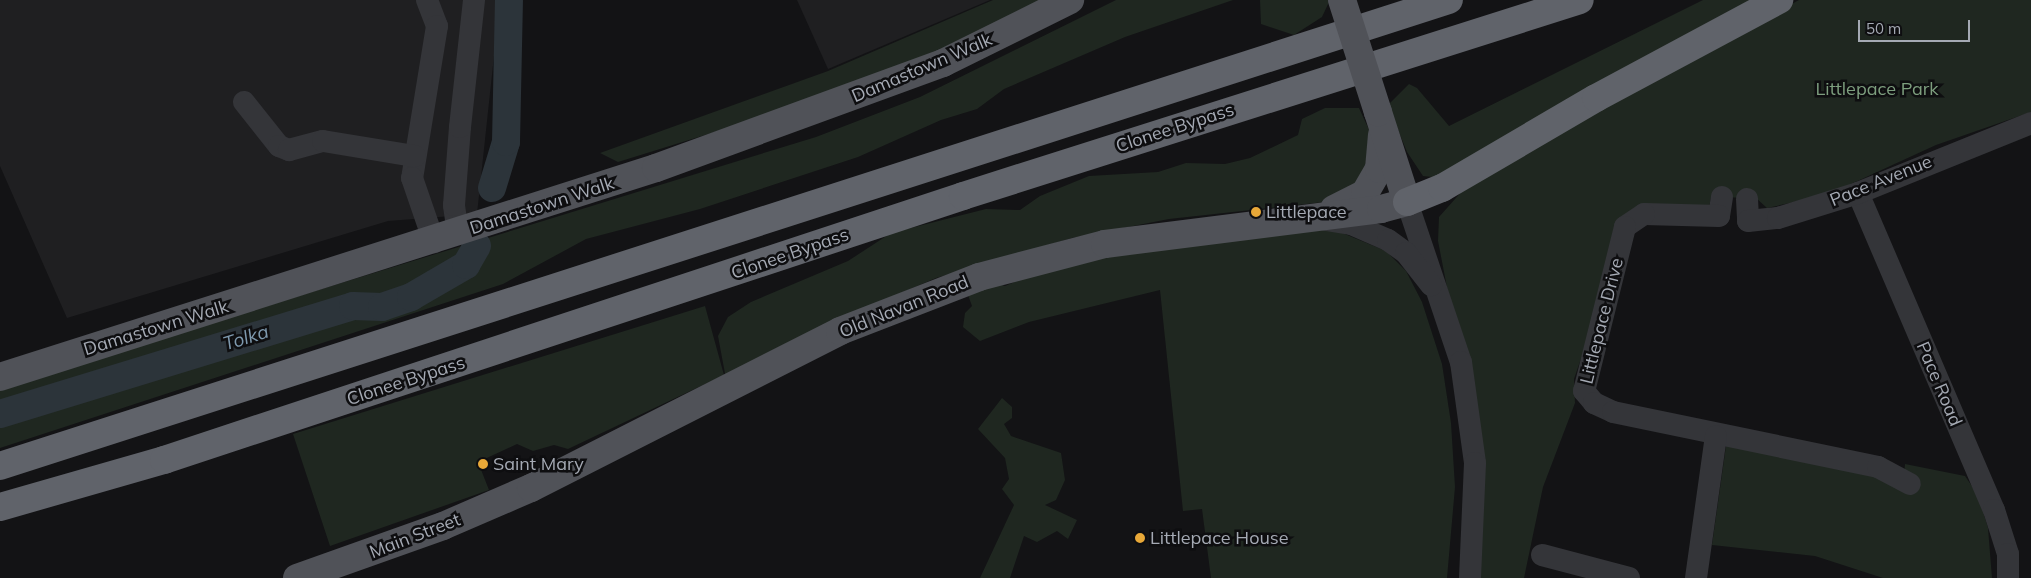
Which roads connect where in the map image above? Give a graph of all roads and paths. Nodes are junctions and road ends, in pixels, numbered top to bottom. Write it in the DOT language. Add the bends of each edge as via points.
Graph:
graph roads {
  1 [pos="428,0"];
  2 [pos="474,0"];
  3 [pos="1070,0"];
  4 [pos="1342,0"];
  5 [pos="1449,0"];
  6 [pos="1580,0"];
  7 [pos="1779,0"];
  8 [pos="244,102"];
  9 [pos="1380,121"];
  10 [pos="2031,123"];
  11 [pos="415,156"];
  12 [pos="1858,193"];
  13 [pos="1722,197"];
  14 [pos="1747,199"];
  15 [pos="1407,202"];
  16 [pos="1306,218"];
  17 [pos="446,238"];
  18 [pos="1444,301"];
  19 [pos="0,377"];
  20 [pos="1716,436"];
  21 [pos="0,466"];
  22 [pos="1910,484"];
  23 [pos="531,488"];
  24 [pos="0,507"];
  25 [pos="1542,555"];
  26 [pos="297,578"];
  27 [pos="1470,578"];
  28 [pos="1629,578"];
  29 [pos="1696,578"];
  30 [pos="2008,578"];
  1 -- 11 [label="street" via="437,26"];
  2 -- 17 [label="street" via="454,205"];
  3 -- 17 [label="main road, Damastown Walk" via="943,63 850,100"];
  4 -- 9 [label="main road, bridge"];
  5 -- 21 [label="highway, Clonee Bypass"];
  6 -- 24 [label="highway, Clonee Bypass" via="963,196 164,460"];
  7 -- 15 [label="highway" via="1596,98 1442,188"];
  8 -- 11 [label="street" via="279,146 288,150 323,141"];
  9 -- 15 [label="main road"];
  9 -- 16 [label="main road" via="1379,170 1366,193 1343,207"];
  10 -- 12 [label="street, Pace Avenue"];
  11 -- 17 [label="street" via="412,178"];
  12 -- 14 [label="street, Pace Avenue" via="1778,218 1748,221"];
  12 -- 30 [label="street, Pace Road" via="1994,510 2008,554"];
  13 -- 20 [label="street, Littlepace Drive" via="1719,216 1700,219 1644,214 1625,227 1584,391 1594,404 1613,412"];
  15 -- 16 [label="main road, Old Navan Road"];
  15 -- 18 [label="street"];
  16 -- 18 [label="street, Old Navan Road" via="1351,224 1388,240 1406,253"];
  16 -- 23 [label="main road, Old Navan Road" via="1106,244 979,277 840,331"];
  17 -- 19 [label="main road, Damastown Walk"];
  18 -- 27 [label="street" via="1461,362 1475,463"];
  20 -- 22 [label="street, Littlepace Drive" via="1878,466"];
  20 -- 29 [label="street"];
  23 -- 26 [label="main road, Main Street" via="443,526"];
  25 -- 28 [label="street"];
}
